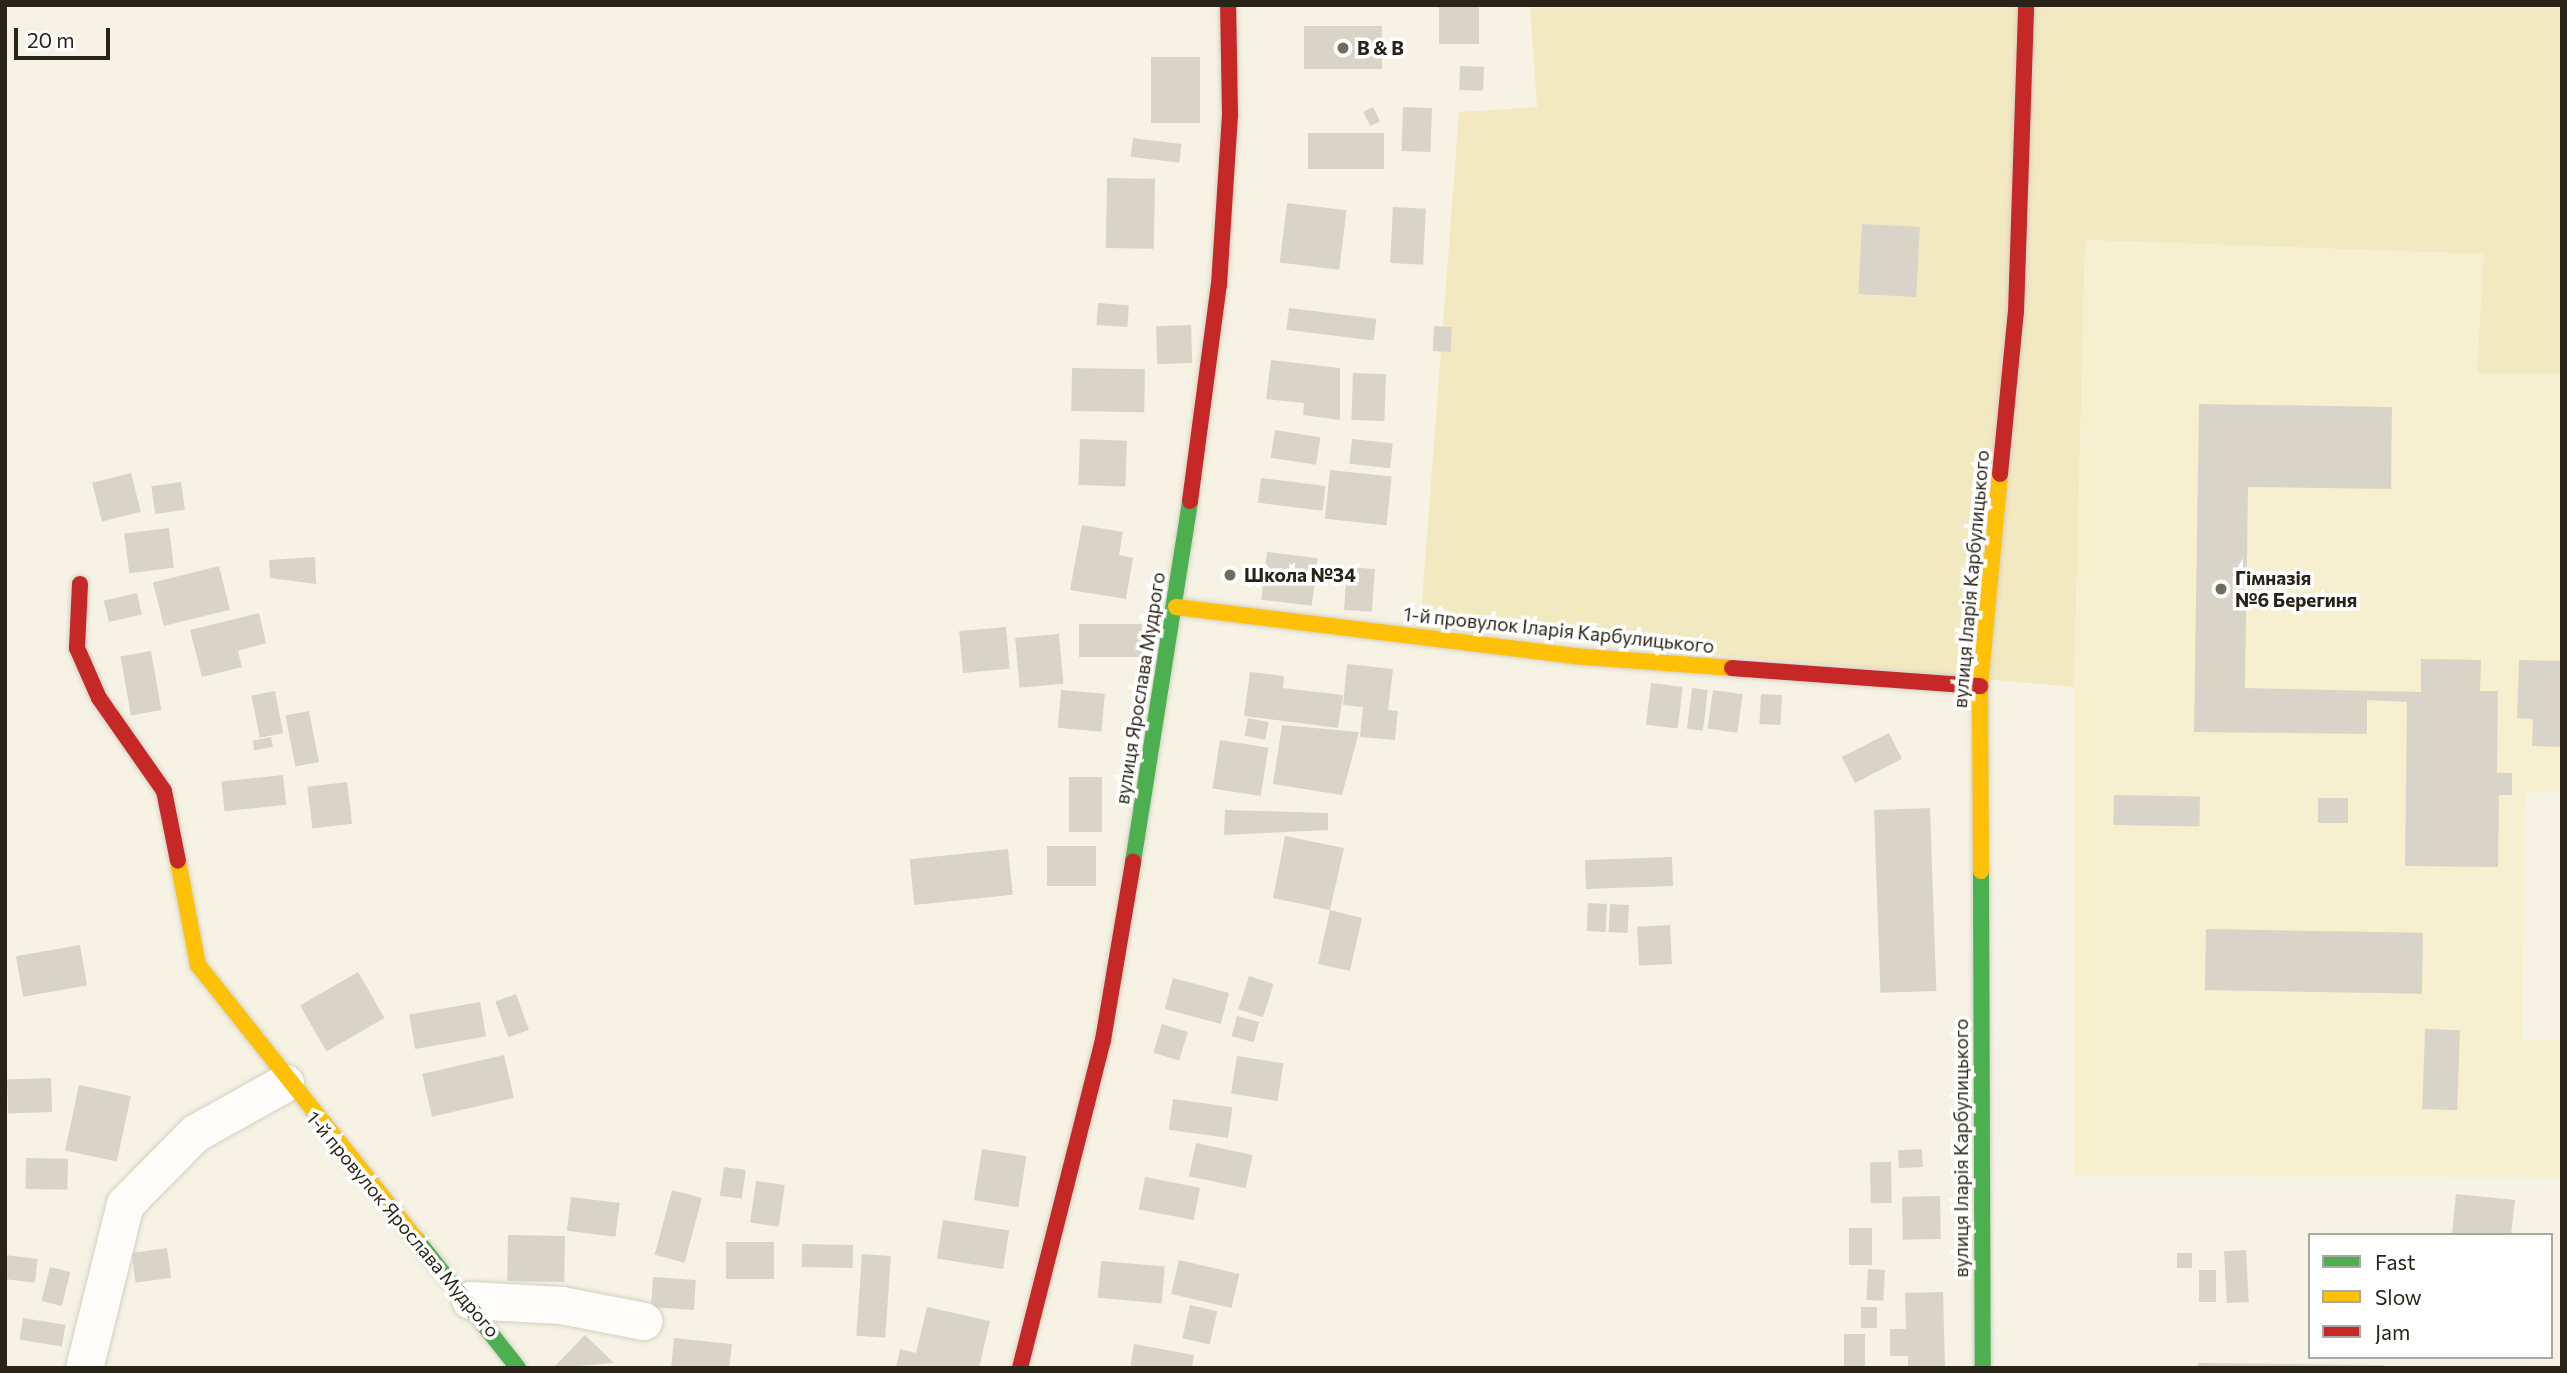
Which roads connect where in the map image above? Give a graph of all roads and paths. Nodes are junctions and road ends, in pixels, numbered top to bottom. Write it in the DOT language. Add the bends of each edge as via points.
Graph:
graph roads {
  1 [pos="1227,5"];
  2 [pos="2026,5"];
  3 [pos="80,584"];
  4 [pos="1176,607"];
  5 [pos="1980,686"];
  6 [pos="285,1083"];
  7 [pos="470,1300"];
  8 [pos="643,1321"];
  9 [pos="84,1368"];
  10 [pos="518,1368"];
  11 [pos="1020,1368"];
  12 [pos="1983,1368"];
  1 -- 4 [label="street, вулиця Ярослава Мудрого" via="1230,115 1219,285"];
  2 -- 5 [label="street, вулиця Іларія Карбулицького" via="2016,312"];
  3 -- 6 [label="street, 1-й провулок Ярослава Мудрого" via="78,648 99,698 164,790 198,965"];
  4 -- 5 [label="street, 1-й провулок Іларія Карбулицького" via="1574,656"];
  4 -- 11 [label="street, вулиця Ярослава Мудрого" via="1103,1040"];
  5 -- 12 [label="street, вулиця Іларія Карбулицького"];
  6 -- 7 [label="street, 1-й провулок Ярослава Мудрого"];
  6 -- 9 [label="street" via="195,1133 125,1204"];
  7 -- 8 [label="street" via="561,1305"];
  7 -- 10 [label="street, 1-й провулок Ярослава Мудрого"];
}
